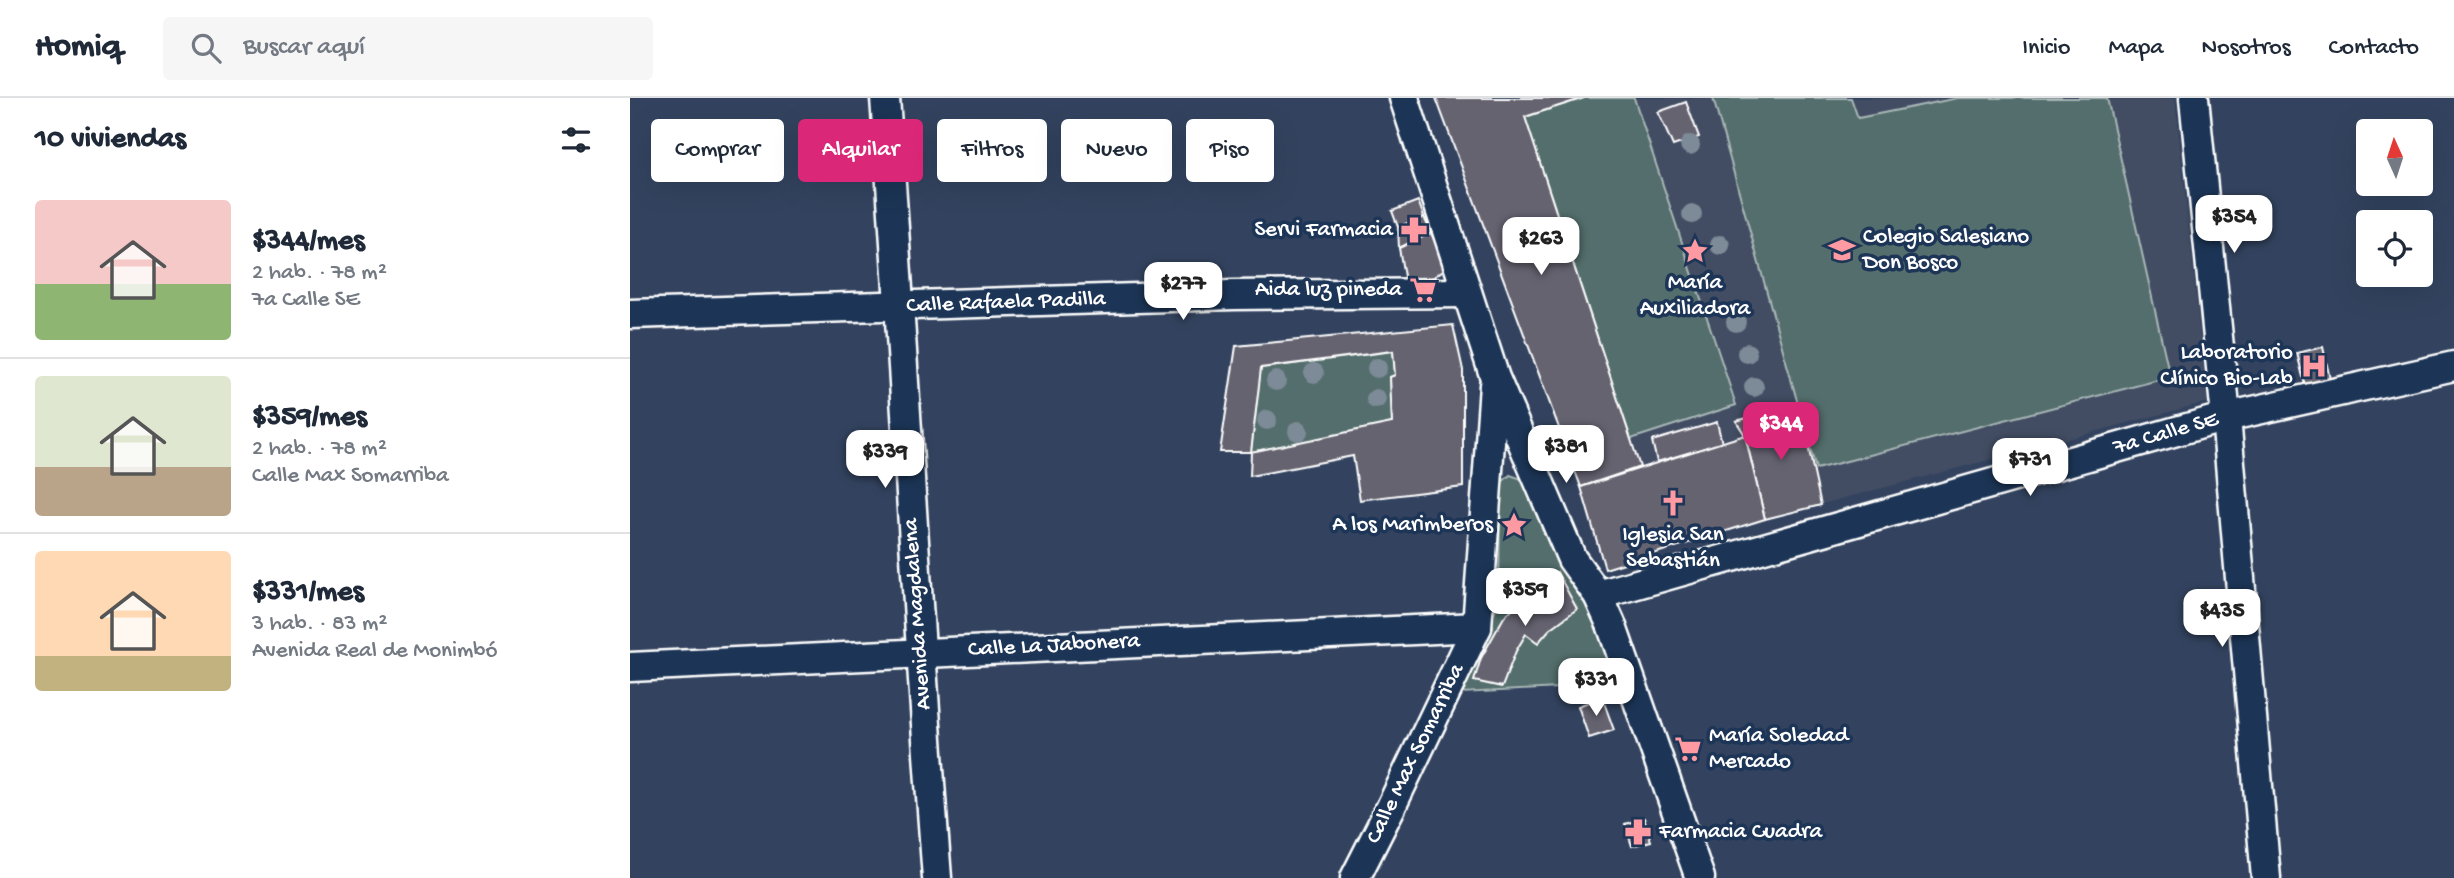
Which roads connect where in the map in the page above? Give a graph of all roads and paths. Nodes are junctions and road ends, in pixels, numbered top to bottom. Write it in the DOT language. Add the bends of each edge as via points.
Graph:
graph roads {
  1 [pos="885,98"];
  2 [pos="1404,98"];
  3 [pos="2194,98"];
  4 [pos="1467,293"];
  5 [pos="899,307"];
  6 [pos="630,314"];
  7 [pos="2454,366"];
  8 [pos="1495,378"];
  9 [pos="2226,416"];
  10 [pos="1598,595"];
  11 [pos="1477,627"];
  12 [pos="919,652"];
  13 [pos="630,667"];
  14 [pos="937,878"];
  15 [pos="1354,878"];
  16 [pos="1700,878"];
  17 [pos="2266,878"];
  1 -- 5 [label="street, Avenida Magdalena"];
  2 -- 4 [label="street"];
  3 -- 9 [label="street"];
  4 -- 5 [label="street, Calle Rafaela Padilla" via="1234,295"];
  4 -- 8 [label="street"];
  5 -- 6 [label="street, Calle Rafaela Padilla"];
  5 -- 12 [label="street, Avenida Magdalena"];
  7 -- 9 [label="street, 7a Calle SE"];
  8 -- 10 [label="street" via="1572,559"];
  8 -- 11 [label="street, Calle Max Somarriba"];
  9 -- 10 [label="street, 7a Calle SE"];
  9 -- 17 [label="street"];
  10 -- 16 [label="street"];
  11 -- 12 [label="street, Calle La Jabonera"];
  11 -- 15 [label="street, Calle Max Somarriba"];
  12 -- 13 [label="street, Calle La Jabonera"];
  12 -- 14 [label="street, Avenida Magdalena"];
}
